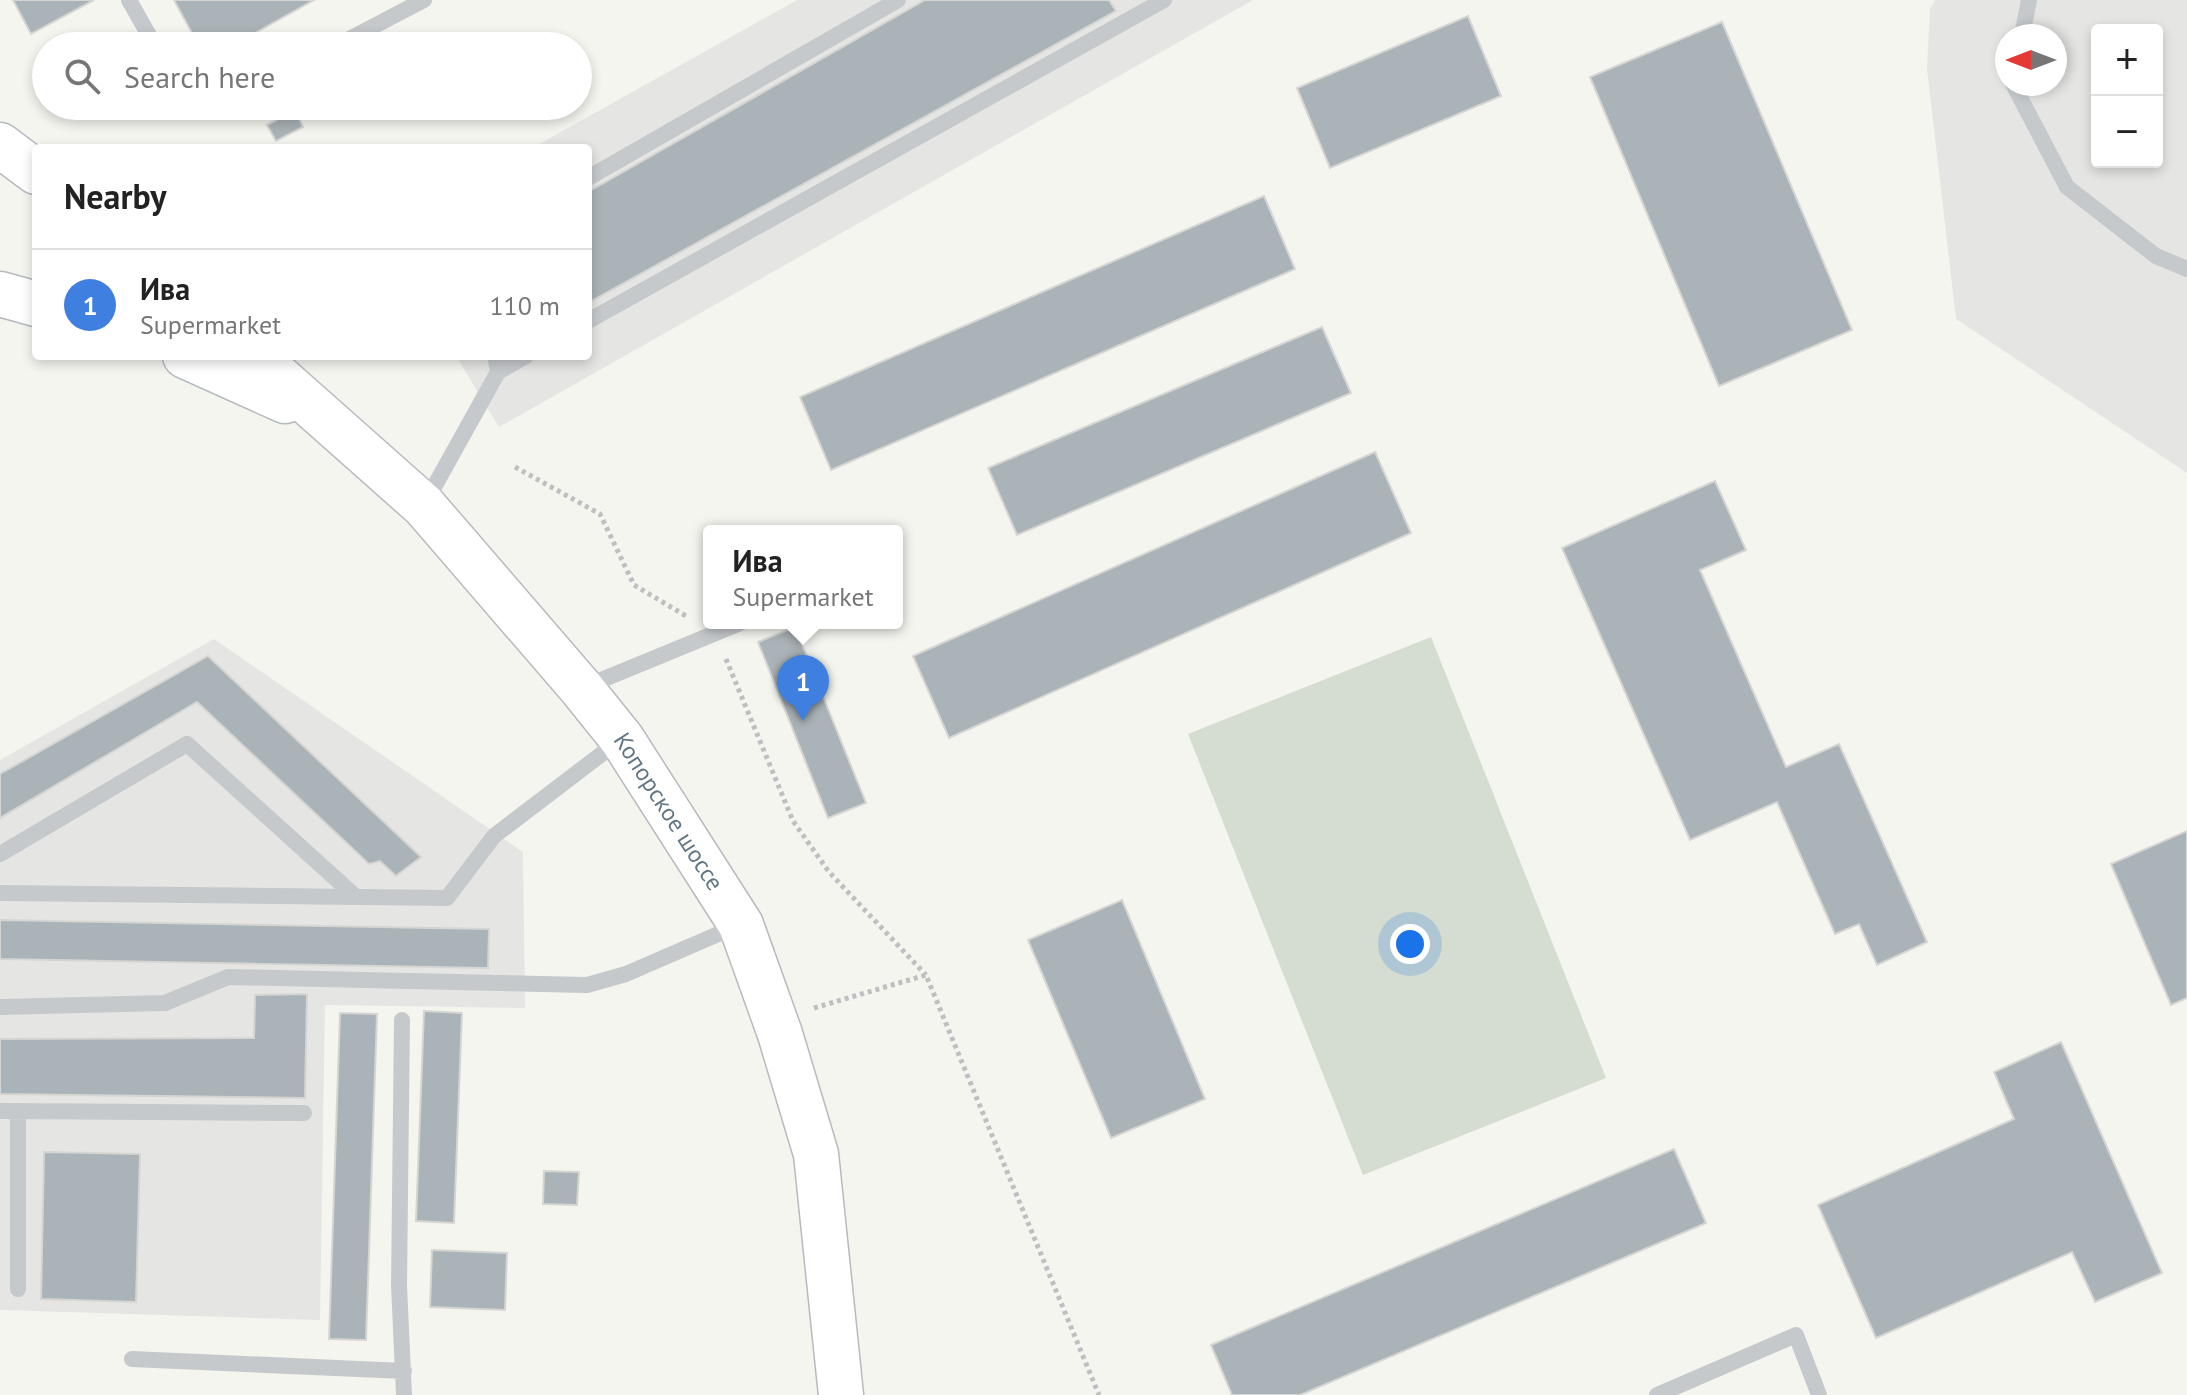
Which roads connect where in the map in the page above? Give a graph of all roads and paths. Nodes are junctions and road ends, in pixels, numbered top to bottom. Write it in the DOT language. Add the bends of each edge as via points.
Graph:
graph roads {
  1 [pos="129,0"];
  2 [pos="424,0"];
  3 [pos="898,0"];
  4 [pos="1164,0"];
  5 [pos="2029,0"];
  6 [pos="1139,6"];
  7 [pos="2024,24"];
  8 [pos="147,32"];
  9 [pos="363,32"];
  10 [pos="2019,96"];
  11 [pos="0,145"];
  12 [pos="32,169"];
  13 [pos="592,176"];
  14 [pos="2187,269"];
  15 [pos="0,294"];
  16 [pos="32,303"];
  17 [pos="592,319"];
  18 [pos="194,360"];
  19 [pos="260,360"];
  20 [pos="496,364"];
  21 [pos="329,420"];
  22 [pos="515,467"];
  23 [pos="424,506"];
  24 [pos="703,627"];
  25 [pos="707,629"];
  26 [pos="726,629"];
  27 [pos="715,634"];
  28 [pos="581,688"];
  29 [pos="622,739"];
  30 [pos="0,854"];
  31 [pos="0,893"];
  32 [pos="356,897"];
  33 [pos="741,925"];
  34 [pos="926,975"];
  35 [pos="0,1007"];
  36 [pos="807,1011"];
  37 [pos="402,1020"];
  38 [pos="0,1111"];
  39 [pos="18,1111"];
  40 [pos="304,1113"];
  41 [pos="18,1289"];
  42 [pos="132,1359"];
  43 [pos="404,1371"];
  44 [pos="404,1395"];
  45 [pos="841,1395"];
  46 [pos="1099,1395"];
  47 [pos="1657,1395"];
  48 [pos="1819,1395"];
  1 -- 8 [label="lane"];
  2 -- 9 [label="lane"];
  3 -- 13 [label="lane"];
  4 -- 6 [label="lane"];
  5 -- 7 [label="lane"];
  6 -- 17 [label="lane"];
  10 -- 14 [label="lane" via="2067,187 2156,256"];
  11 -- 12 [label="main road"];
  15 -- 16 [label="main road"];
  18 -- 21 [label="main road"];
  19 -- 21 [label="main road, Копорское шоссе"];
  20 -- 23 [label="lane"];
  21 -- 23 [label="main road, Копорское шоссе"];
  22 -- 24 [label="path" via="600,514 634,585"];
  23 -- 28 [label="main road, Копорское шоссе"];
  25 -- 27 [label="path"];
  26 -- 27 [label="lane"];
  27 -- 28 [label="lane"];
  27 -- 34 [label="path" via="793,821 829,872"];
  28 -- 29 [label="main road, Копорское шоссе"];
  29 -- 32 [label="lane" via="494,836 447,898"];
  29 -- 33 [label="main road, Копорское шоссе"];
  30 -- 32 [label="lane" via="187,744"];
  31 -- 32 [label="lane"];
  33 -- 35 [label="lane" via="587,985 228,977 165,1003"];
  33 -- 45 [label="main road, Копорское шоссе" via="816,1154"];
  34 -- 36 [label="path"];
  34 -- 46 [label="path"];
  37 -- 43 [label="lane" via="399,1285"];
  38 -- 39 [label="lane"];
  39 -- 40 [label="lane"];
  39 -- 41 [label="lane"];
  42 -- 43 [label="lane"];
  43 -- 44 [label="lane"];
  47 -- 48 [label="lane" via="1796,1335"];
}
